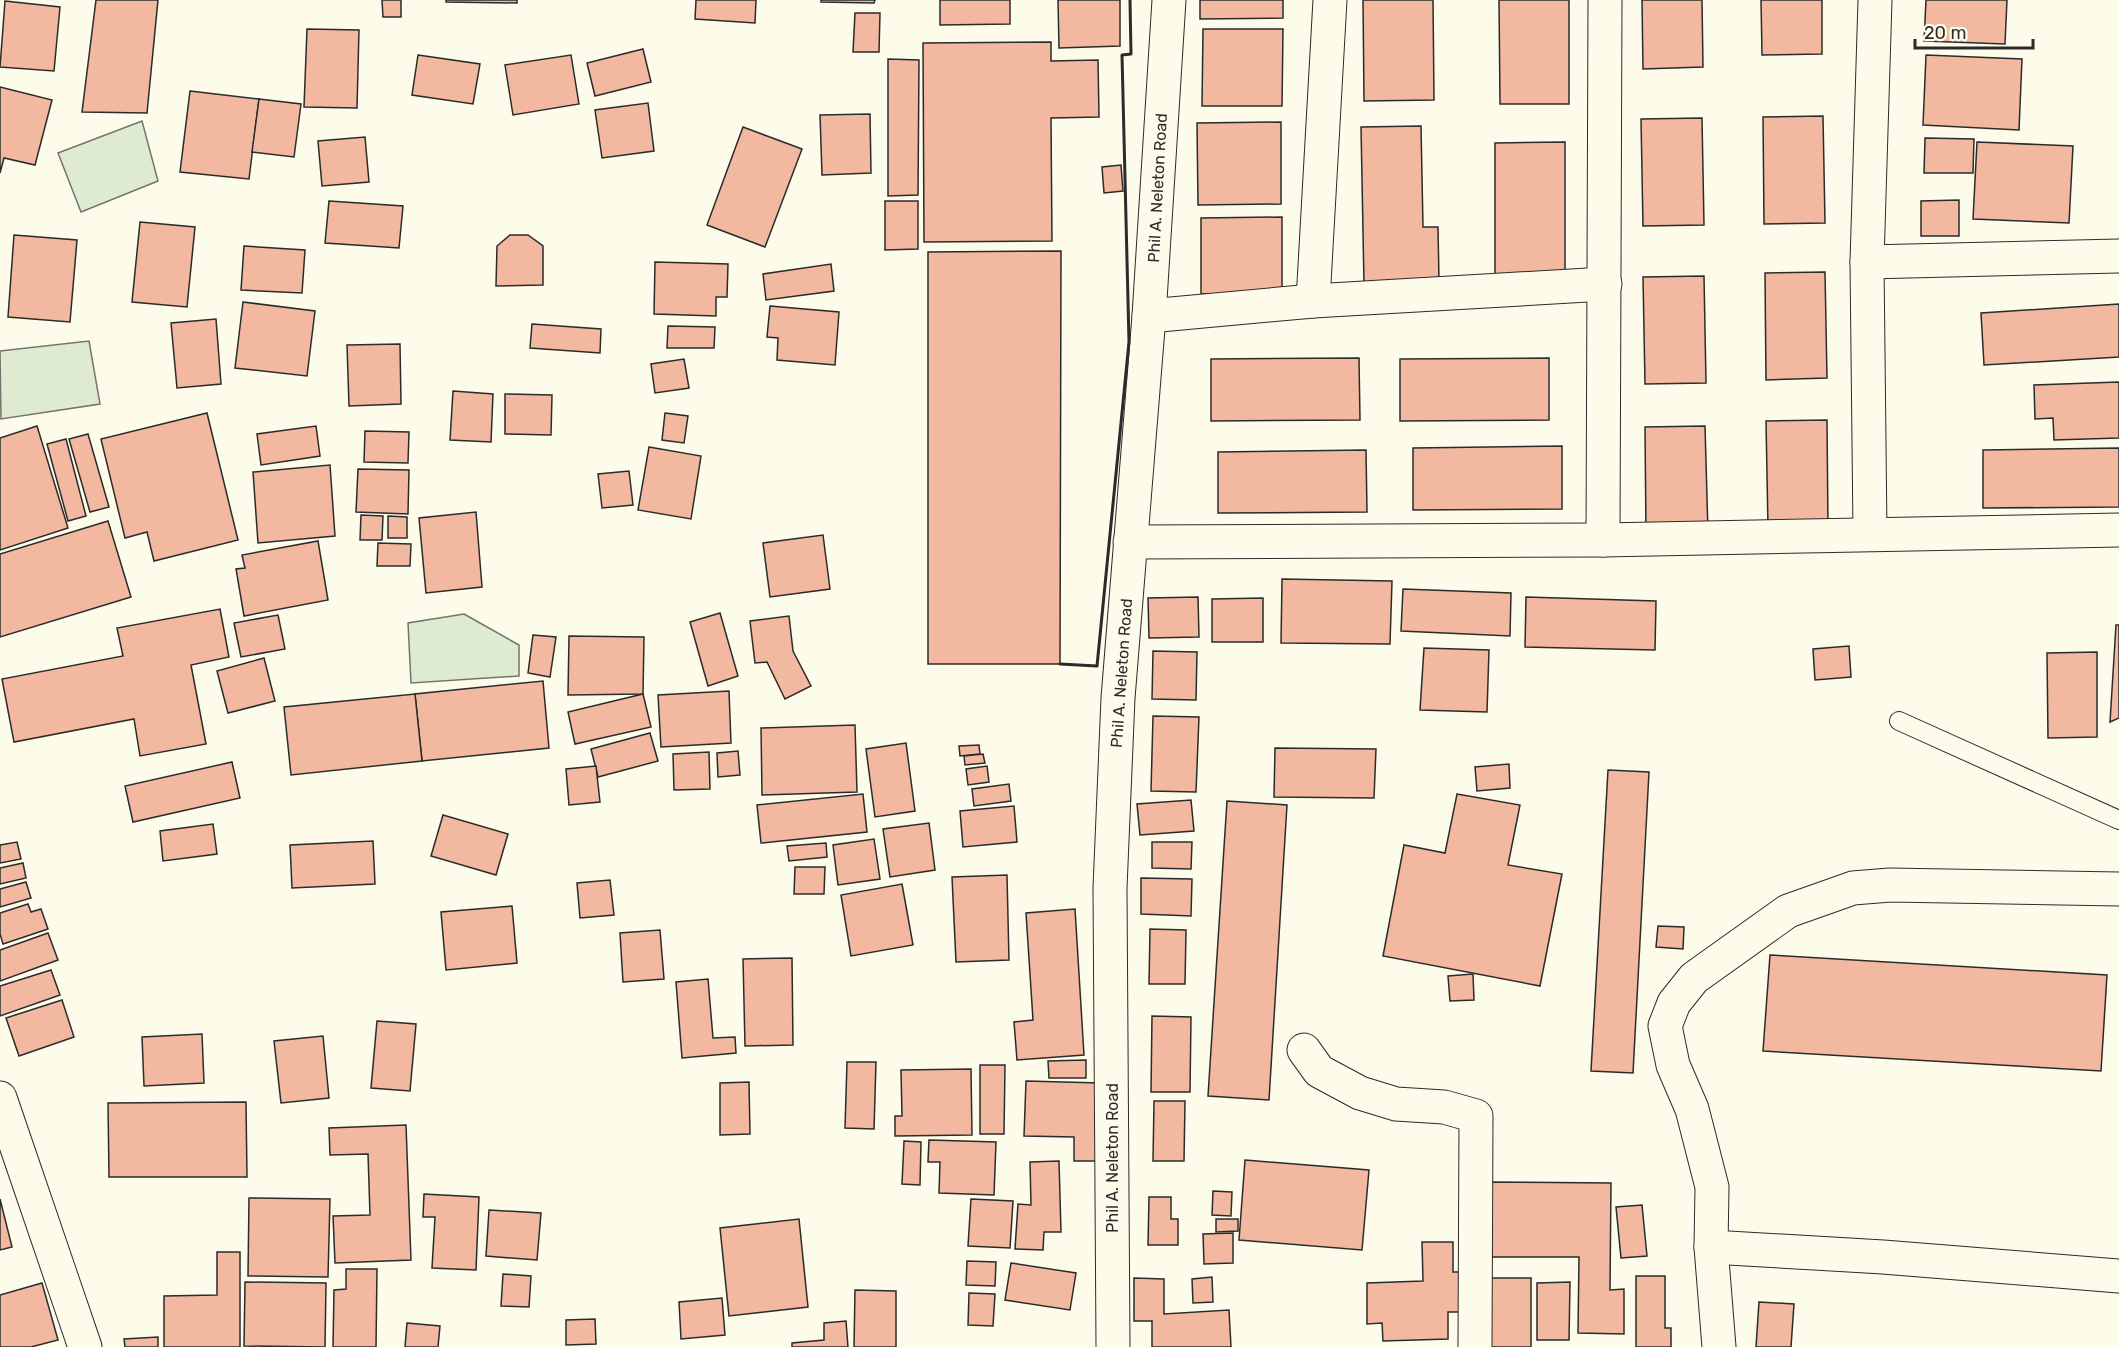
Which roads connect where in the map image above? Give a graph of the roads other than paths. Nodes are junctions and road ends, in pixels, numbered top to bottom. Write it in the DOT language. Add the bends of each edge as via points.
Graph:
graph roads {
  1 [pos="1169,0"];
  2 [pos="1330,0"];
  3 [pos="1605,0"];
  4 [pos="1875,0"];
  5 [pos="2119,256"];
  6 [pos="1867,262"];
  7 [pos="1605,284"];
  8 [pos="1314,302"];
  9 [pos="1149,316"];
  10 [pos="2119,530"];
  11 [pos="1870,533"];
  12 [pos="1603,540"];
  13 [pos="1130,542"];
  14 [pos="1899,721"];
  15 [pos="2119,820"];
  16 [pos="2119,889"];
  17 [pos="1304,1050"];
  18 [pos="0,1098"];
  19 [pos="1711,1247"];
  20 [pos="2119,1276"];
  21 [pos="85,1347"];
  22 [pos="1113,1347"];
  23 [pos="1474,1347"];
  24 [pos="1719,1347"];
  1 -- 9 [label="street, Phil A. Neleton Road"];
  2 -- 8 [label="street"];
  3 -- 7 [label="street"];
  4 -- 6 [label="street"];
  5 -- 6 [label="street"];
  6 -- 11 [label="street"];
  7 -- 8 [label="street"];
  7 -- 12 [label="street"];
  8 -- 9 [label="street"];
  9 -- 13 [label="street, Phil A. Neleton Road"];
  10 -- 11 [label="street"];
  11 -- 12 [label="street"];
  12 -- 13 [label="street"];
  13 -- 22 [label="street, Phil A. Neleton Road" via="1110,888"];
  14 -- 15 [label="lane"];
  16 -- 19 [label="street" via="1890,885 1853,888 1788,911 1694,978 1674,1003 1665,1026 1673,1065 1692,1109 1712,1187"];
  17 -- 23 [label="street" via="1319,1071 1360,1093 1396,1104 1444,1107 1476,1116"];
  18 -- 21 [label="street"];
  19 -- 20 [label="street"];
  19 -- 24 [label="street"];
}
